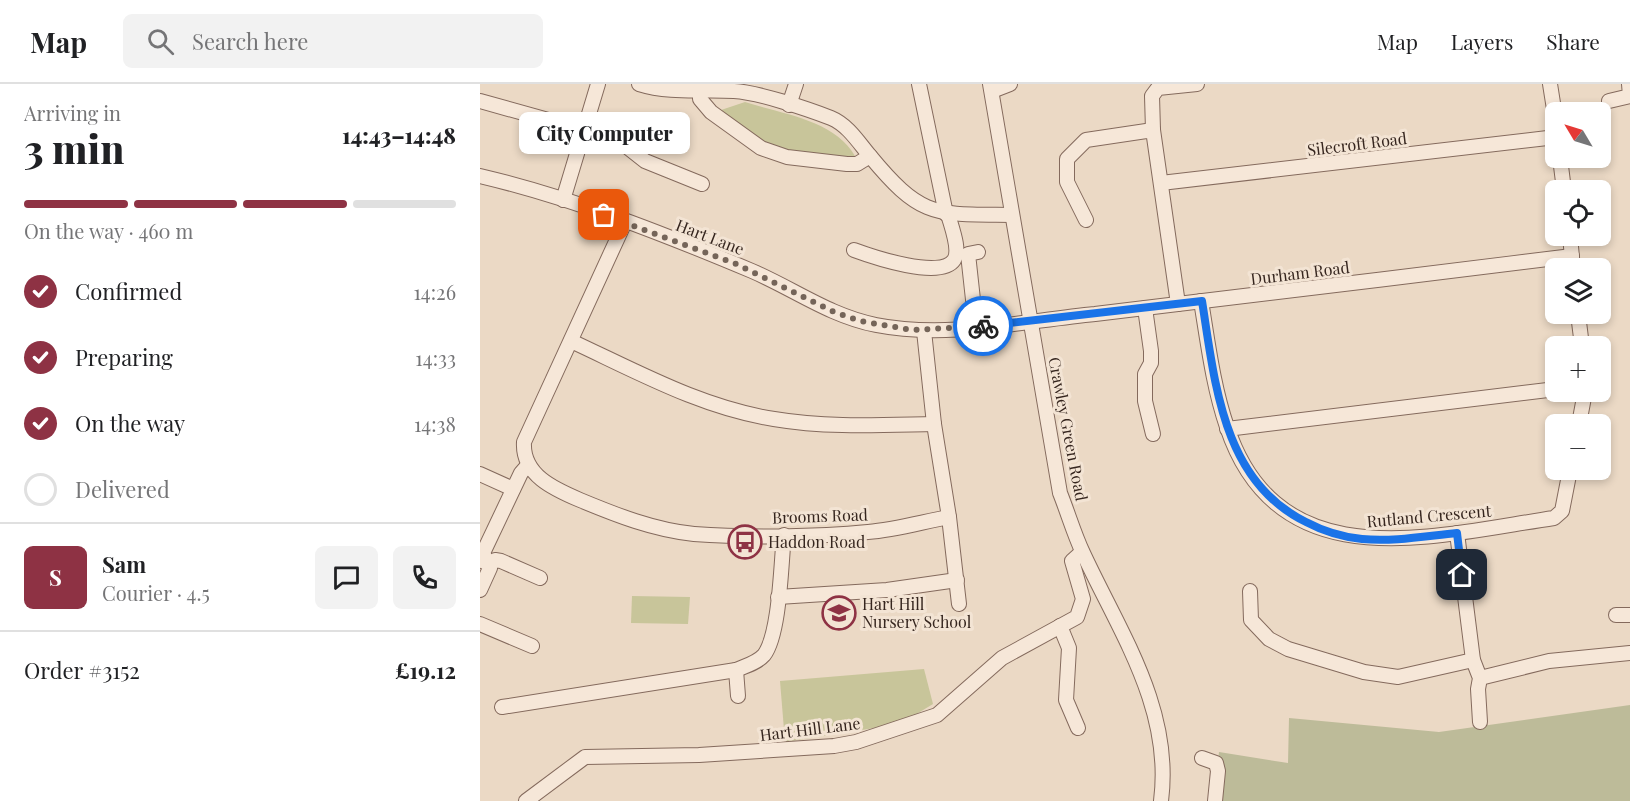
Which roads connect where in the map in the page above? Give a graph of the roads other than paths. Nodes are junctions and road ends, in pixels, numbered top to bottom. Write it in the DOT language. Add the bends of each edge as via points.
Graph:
graph roads {
  1 [pos="598,84"];
  2 [pos="639,84"];
  3 [pos="796,84"];
  4 [pos="919,84"];
  5 [pos="1010,84"];
  6 [pos="1197,84"];
  7 [pos="1550,84"];
  8 [pos="1629,84"];
  9 [pos="991,88"];
  10 [pos="700,90"];
  11 [pos="480,101"];
  12 [pos="1609,101"];
  13 [pos="1553,102"];
  14 [pos="789,105"];
  15 [pos="584,130"];
  16 [pos="1153,130"];
  17 [pos="1545,138"];
  18 [pos="870,156"];
  19 [pos="480,176"];
  20 [pos="1161,183"];
  21 [pos="702,184"];
  22 [pos="563,200"];
  23 [pos="947,214"];
  24 [pos="1012,215"];
  25 [pos="1086,220"];
  26 [pos="625,222"];
  27 [pos="854,250"];
  28 [pos="978,252"];
  29 [pos="1545,265"];
  30 [pos="1202,301"];
  31 [pos="1178,304"];
  32 [pos="1145,308"];
  33 [pos="1032,320"];
  34 [pos="976,327"];
  35 [pos="924,331"];
  36 [pos="571,341"];
  37 [pos="1545,390"];
  38 [pos="934,424"];
  39 [pos="1227,429"];
  40 [pos="1153,434"];
  41 [pos="528,465"];
  42 [pos="480,474"];
  43 [pos="1568,480"];
  44 [pos="513,489"];
  45 [pos="949,517"];
  46 [pos="1457,533"];
  47 [pos="784,535"];
  48 [pos="1082,552"];
  49 [pos="485,562"];
  50 [pos="540,578"];
  51 [pos="957,580"];
  52 [pos="480,590"];
  53 [pos="1250,591"];
  54 [pos="778,597"];
  55 [pos="959,604"];
  56 [pos="480,624"];
  57 [pos="1060,626"];
  58 [pos="532,646"];
  59 [pos="1630,653"];
  60 [pos="1473,660"];
  61 [pos="736,670"];
  62 [pos="1480,678"];
  63 [pos="738,696"];
  64 [pos="502,707"];
  65 [pos="1480,722"];
  66 [pos="1078,728"];
  67 [pos="1202,758"];
  68 [pos="526,801"];
  69 [pos="1161,801"];
  70 [pos="1215,801"];
  1 -- 15 [label="street"];
  2 -- 10 [label="street" via="674,92"];
  3 -- 14 [label="street"];
  4 -- 23 [label="street"];
  5 -- 9 [label="street"];
  6 -- 16 [label="street" via="1158,88 1152,96"];
  7 -- 13 [label="street"];
  8 -- 12 [label="street" via="1630,96"];
  9 -- 24 [label="street, Crawley Green Road"];
  10 -- 14 [label="street" via="737,91"];
  10 -- 18 [label="street" via="700,99 711,112 761,148 787,157 847,164 857,164"];
  11 -- 15 [label="street"];
  14 -- 18 [label="street" via="833,119"];
  15 -- 21 [label="street"];
  15 -- 22 [label="street"];
  16 -- 20 [label="street"];
  16 -- 25 [label="street" via="1086,140 1067,159 1067,182"];
  17 -- 20 [label="street, Silecroft Road"];
  18 -- 23 [label="street" via="921,207"];
  19 -- 22 [label="street, Hart Lane"];
  20 -- 31 [label="street"];
  22 -- 26 [label="street, Hart Lane"];
  23 -- 24 [label="street"];
  23 -- 27 [label="street" via="957,253 947,267 922,268 888,262"];
  24 -- 33 [label="street, Crawley Green Road"];
  26 -- 35 [label="street, Hart Lane" via="754,272 848,318"];
  26 -- 36 [label="street"];
  28 -- 34 [label="street" via="968,254"];
  29 -- 30 [label="street, Durham Road"];
  30 -- 31 [label="street, Durham Road"];
  30 -- 39 [label="street, Rutland Crescent"];
  31 -- 32 [label="street, Durham Road"];
  32 -- 33 [label="street, Durham Road"];
  32 -- 40 [label="street" via="1151,351 1151,363 1145,374 1145,401"];
  33 -- 34 [label="street, Hart Lane"];
  33 -- 48 [label="street, Crawley Green Road" via="1060,493"];
  34 -- 35 [label="street, Hart Lane"];
  35 -- 38 [label="street"];
  36 -- 38 [label="street" via="696,398 773,419 834,426"];
  36 -- 41 [label="street" via="524,442"];
  37 -- 39 [label="street"];
  38 -- 45 [label="street"];
  39 -- 46 [label="street, Rutland Crescent" via="1242,462 1264,492 1293,516 1325,532 1361,539"];
  41 -- 44 [label="street"];
  41 -- 47 [label="street, Brooms Road" via="561,493 625,519 692,534"];
  42 -- 44 [label="street"];
  43 -- 46 [label="street, Rutland Crescent" via="1560,515 1554,518"];
  44 -- 49 [label="street" via="483,554"];
  45 -- 47 [label="street, Brooms Road" via="868,532"];
  45 -- 51 [label="street"];
  46 -- 60 [label="street"];
  47 -- 54 [label="street"];
  48 -- 57 [label="street, Hart Hill Lane" via="1072,561 1083,599 1081,611"];
  48 -- 69 [label="street, Crawley Green Road" via="1125,635 1156,713 1165,774"];
  49 -- 50 [label="street" via="501,561"];
  49 -- 52 [label="street"];
  51 -- 54 [label="street" via="887,590"];
  51 -- 55 [label="street"];
  53 -- 60 [label="street" via="1251,620 1269,639 1288,649 1364,672 1398,677"];
  54 -- 61 [label="street" via="774,638 764,656"];
  56 -- 58 [label="street"];
  57 -- 66 [label="street" via="1069,648 1066,700"];
  57 -- 68 [label="street, Hart Hill Lane" via="1002,658 937,714 893,731 856,742 778,751 585,757"];
  59 -- 62 [label="street" via="1549,661"];
  60 -- 62 [label="street"];
  61 -- 63 [label="street"];
  61 -- 64 [label="street"];
  62 -- 65 [label="street"];
  67 -- 70 [label="street" via="1216,763"];
}
